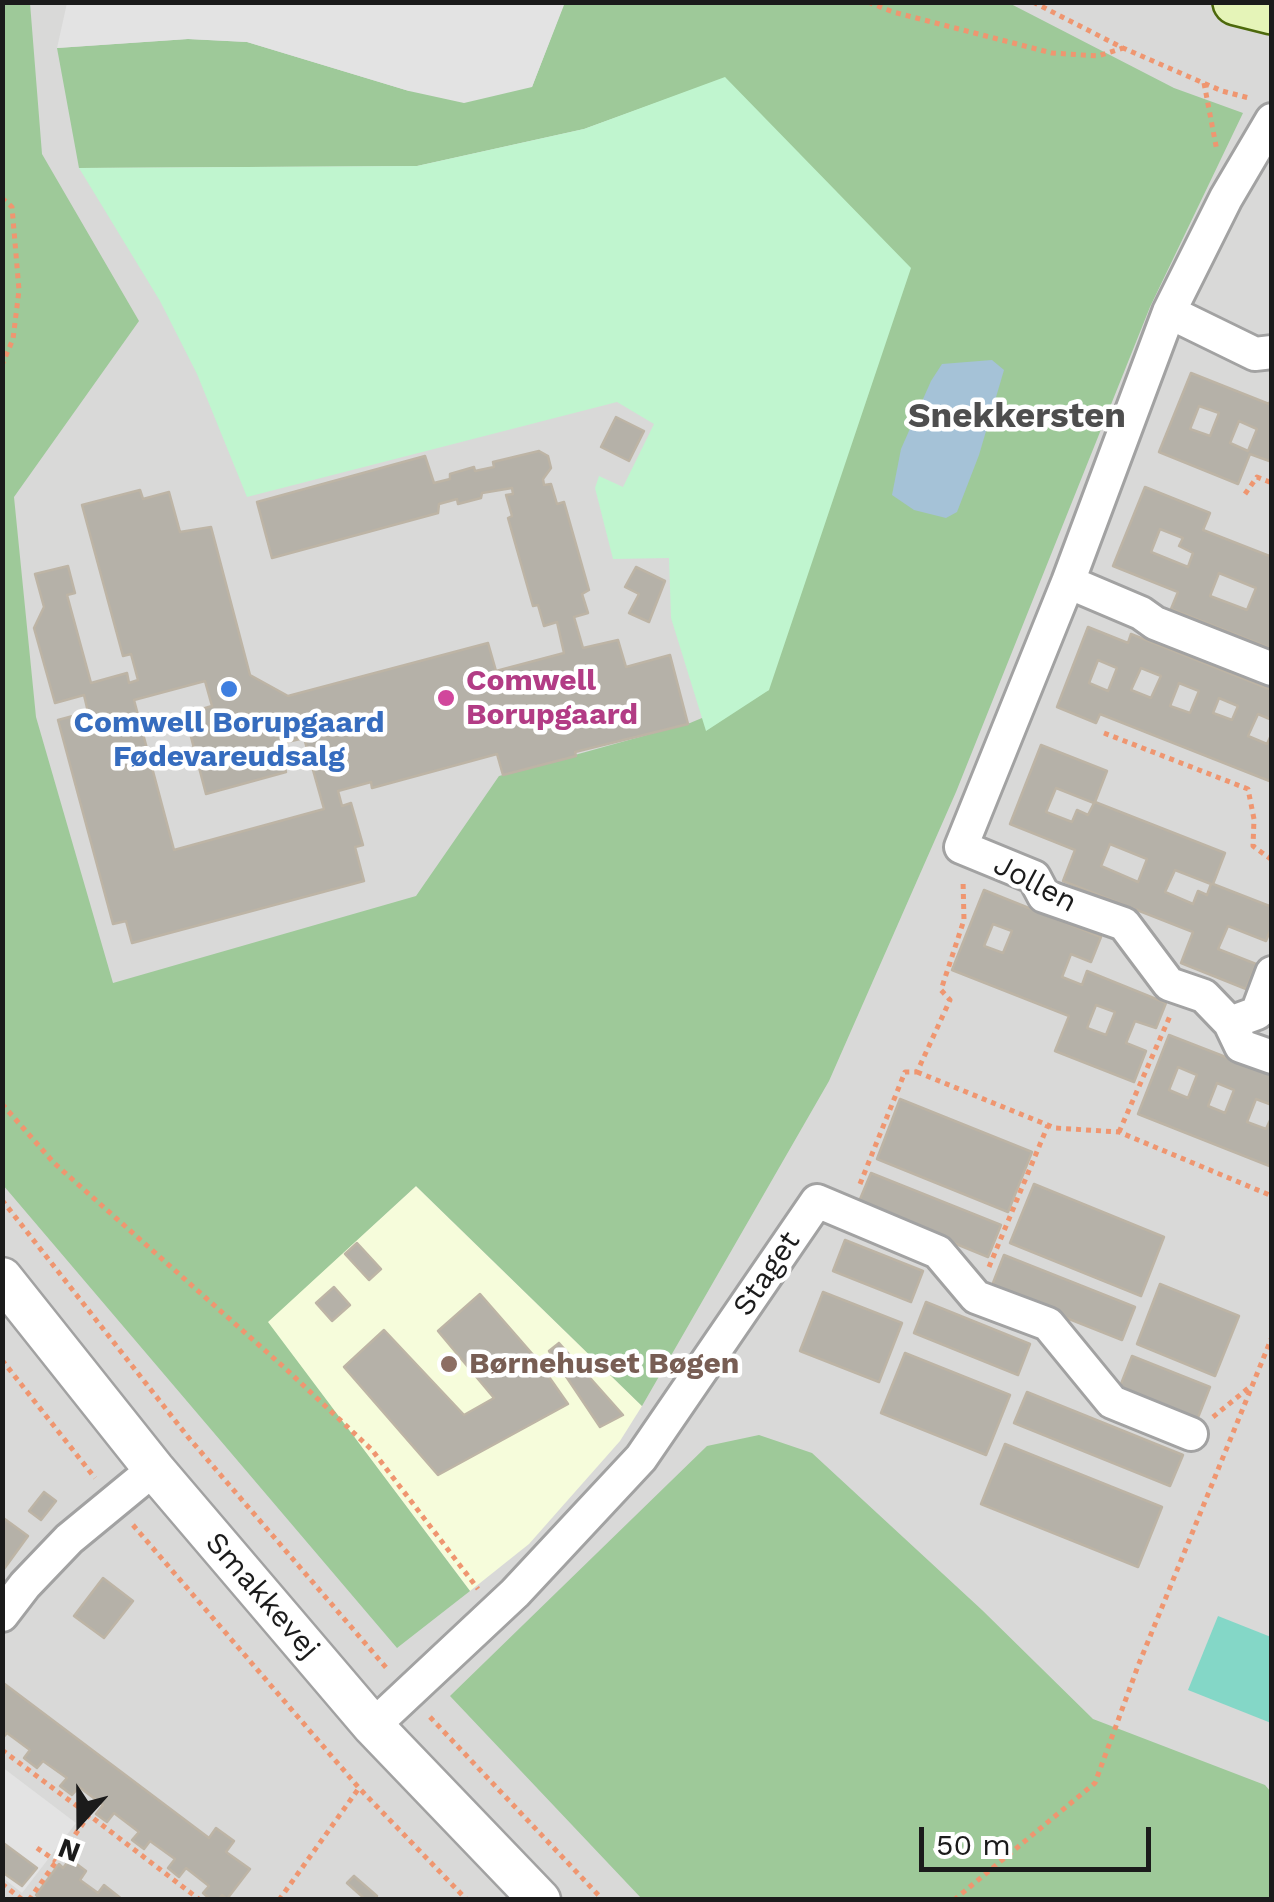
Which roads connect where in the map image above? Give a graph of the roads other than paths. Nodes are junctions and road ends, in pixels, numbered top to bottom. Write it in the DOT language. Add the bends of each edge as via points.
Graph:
graph roads {
  1 [pos="1236,2"];
  2 [pos="1272,12"];
  3 [pos="1272,120"];
  4 [pos="1169,312"];
  5 [pos="1272,352"];
  6 [pos="1068,582"];
  7 [pos="1272,669"];
  8 [pos="1272,973"];
  9 [pos="1230,1023"];
  10 [pos="1272,1058"];
  11 [pos="2,1278"];
  12 [pos="1191,1434"];
  13 [pos="154,1470"];
  14 [pos="2,1615"];
  15 [pos="374,1726"];
  16 [pos="540,1900"];
  1 -- 2 [label="main road"];
  3 -- 4 [label="street, Jollen"];
  4 -- 5 [label="street" via="1254,354"];
  4 -- 6 [label="street, Jollen"];
  6 -- 7 [label="street"];
  6 -- 9 [label="street, Jollen" via="962,847 1034,877 1044,896 1124,924 1169,984 1204,996"];
  8 -- 9 [label="street" via="1257,1012"];
  9 -- 10 [label="street, Jollen" via="1241,1046"];
  11 -- 13 [label="street, Smakkevej"];
  12 -- 15 [label="street, Staget" via="1112,1402 1048,1324 976,1297 938,1252 817,1201 641,1458"];
  13 -- 14 [label="street" via="47,1562"];
  13 -- 15 [label="street, Smakkevej"];
  15 -- 16 [label="street, Smakkevej"];
}
